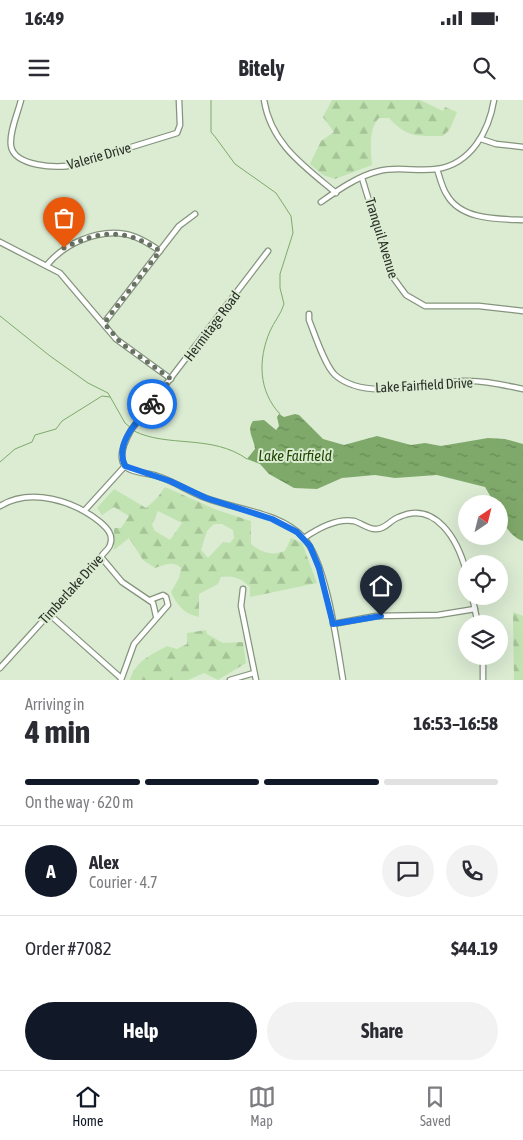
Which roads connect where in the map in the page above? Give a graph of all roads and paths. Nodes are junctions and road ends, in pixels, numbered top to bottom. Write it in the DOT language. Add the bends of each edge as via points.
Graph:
graph roads {
  1 [pos="21,100"];
  2 [pos="178,100"];
  3 [pos="264,100"];
  4 [pos="494,100"];
  5 [pos="481,138"];
  6 [pos="523,147"];
  7 [pos="437,170"];
  8 [pos="362,178"];
  9 [pos="336,193"];
  10 [pos="322,202"];
  11 [pos="195,214"];
  12 [pos="523,220"];
  13 [pos="0,242"];
  14 [pos="160,251"];
  15 [pos="268,252"];
  16 [pos="47,265"];
  17 [pos="523,311"];
  18 [pos="309,314"];
  19 [pos="104,323"];
  20 [pos="171,379"];
  21 [pos="523,389"];
  22 [pos="125,466"];
  23 [pos="0,506"];
  24 [pos="85,510"];
  25 [pos="304,538"];
  26 [pos="461,555"];
  27 [pos="100,557"];
  28 [pos="243,589"];
  29 [pos="150,600"];
  30 [pos="475,605"];
  31 [pos="476,609"];
  32 [pos="49,614"];
  33 [pos="477,615"];
  34 [pos="156,616"];
  35 [pos="333,624"];
  36 [pos="483,665"];
  37 [pos="0,668"];
  38 [pos="254,673"];
  39 [pos="121,679"];
  40 [pos="230,680"];
  41 [pos="256,680"];
  42 [pos="343,680"];
  43 [pos="483,680"];
  1 -- 2 [label="street, Valerie Drive" via="11,139 12,150 16,156 26,160 58,168 177,133 180,124"];
  3 -- 9 [label="street" via="269,121 280,142"];
  4 -- 5 [label="street"];
  5 -- 6 [label="street" via="496,144"];
  5 -- 7 [label="street" via="467,155"];
  7 -- 8 [label="street" via="388,169"];
  7 -- 12 [label="street" via="447,196 458,207 479,216"];
  8 -- 9 [label="street"];
  8 -- 17 [label="street, Tranquil Avenue" via="392,276 406,295 425,306 480,306"];
  9 -- 10 [label="street"];
  11 -- 14 [label="street" via="182,222"];
  13 -- 16 [label="street"];
  14 -- 16 [label="street" via="129,235 108,234 64,248"];
  14 -- 19 [label="street"];
  15 -- 20 [label="street, Hermitage Road"];
  16 -- 19 [label="street" via="64,277"];
  18 -- 21 [label="street, Lake Fairfield Drive" via="331,371 351,384 385,389 470,381"];
  19 -- 20 [label="street" via="121,343"];
  20 -- 22 [label="street, Hermitage Road" via="132,429 123,448"];
  22 -- 24 [label="street"];
  22 -- 25 [label="street" via="170,481 206,498 272,519"];
  23 -- 24 [label="street" via="30,497 61,501"];
  24 -- 27 [label="street, Timberlake Drive" via="108,528 111,535 110,545"];
  25 -- 26 [label="street" via="340,522 354,521 376,529 399,516 424,514 439,521"];
  25 -- 35 [label="street" via="319,568"];
  27 -- 29 [label="street" via="122,582"];
  27 -- 32 [label="street, Timberlake Drive"];
  28 -- 38 [label="street" via="242,606"];
  29 -- 34 [label="street" via="155,606"];
  29 -- 34 [label="street" via="159,595 166,597 168,605"];
  30 -- 31 [label="street"];
  31 -- 33 [label="street"];
  31 -- 35 [label="street" via="438,616 376,616"];
  32 -- 37 [label="street, Timberlake Drive"];
  32 -- 39 [label="street"];
  34 -- 39 [label="street" via="134,644"];
  35 -- 42 [label="street"];
  36 -- 43 [label="street"];
  38 -- 40 [label="street"];
  38 -- 41 [label="street"];
}
